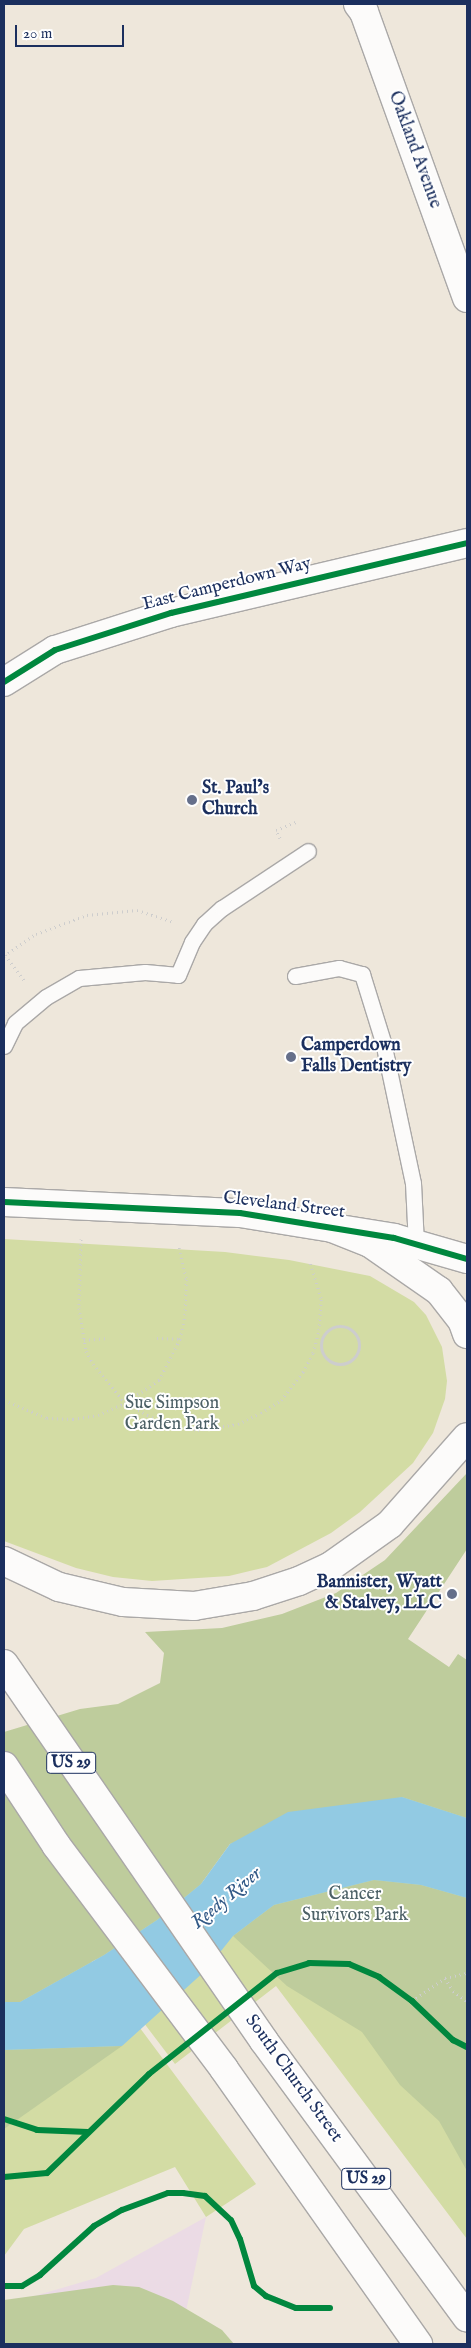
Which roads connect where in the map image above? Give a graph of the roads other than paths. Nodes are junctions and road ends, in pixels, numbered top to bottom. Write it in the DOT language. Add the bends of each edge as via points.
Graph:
graph roads {
  1 [pos="367,7"];
  2 [pos="467,298"];
  3 [pos="467,543"];
  4 [pos="4,682"];
  5 [pos="308,851"];
  6 [pos="295,976"];
  7 [pos="4,1046"];
  8 [pos="4,1202"];
  9 [pos="327,1226"];
  10 [pos="416,1244"];
  11 [pos="467,1259"];
  12 [pos="467,1334"];
  13 [pos="467,1437"];
  14 [pos="4,1561"];
  15 [pos="4,1664"];
  16 [pos="4,1766"];
  17 [pos="4,1798"];
  18 [pos="56,1845"];
  19 [pos="467,2317"];
  20 [pos="418,2344"];
  1 -- 2 [label="main road, Oakland Avenue"];
  3 -- 4 [label="main road, East Camperdown Way" via="171,613 55,650"];
  5 -- 7 [label="lane" via="222,908 204,924 192,942 178,975 145,972 79,978 46,997 15,1023"];
  6 -- 10 [label="lane" via="339,968 362,974 383,1042 414,1183"];
  8 -- 9 [label="main road, Cleveland Street" via="240,1213"];
  9 -- 10 [label="main road, Cleveland Street"];
  9 -- 12 [label="main road" via="370,1244 439,1290 462,1320"];
  10 -- 11 [label="main road, Cleveland Street"];
  13 -- 14 [label="main road" via="390,1524 331,1566 299,1581 253,1596 194,1606 123,1602 59,1587"];
  15 -- 19 [label="main road, South Church Street / US 29" via="264,2041"];
  16 -- 18 [label="main road, US 29"];
  17 -- 18 [label="main road"];
  18 -- 20 [label="main road, US 29" via="224,2069"];
}
